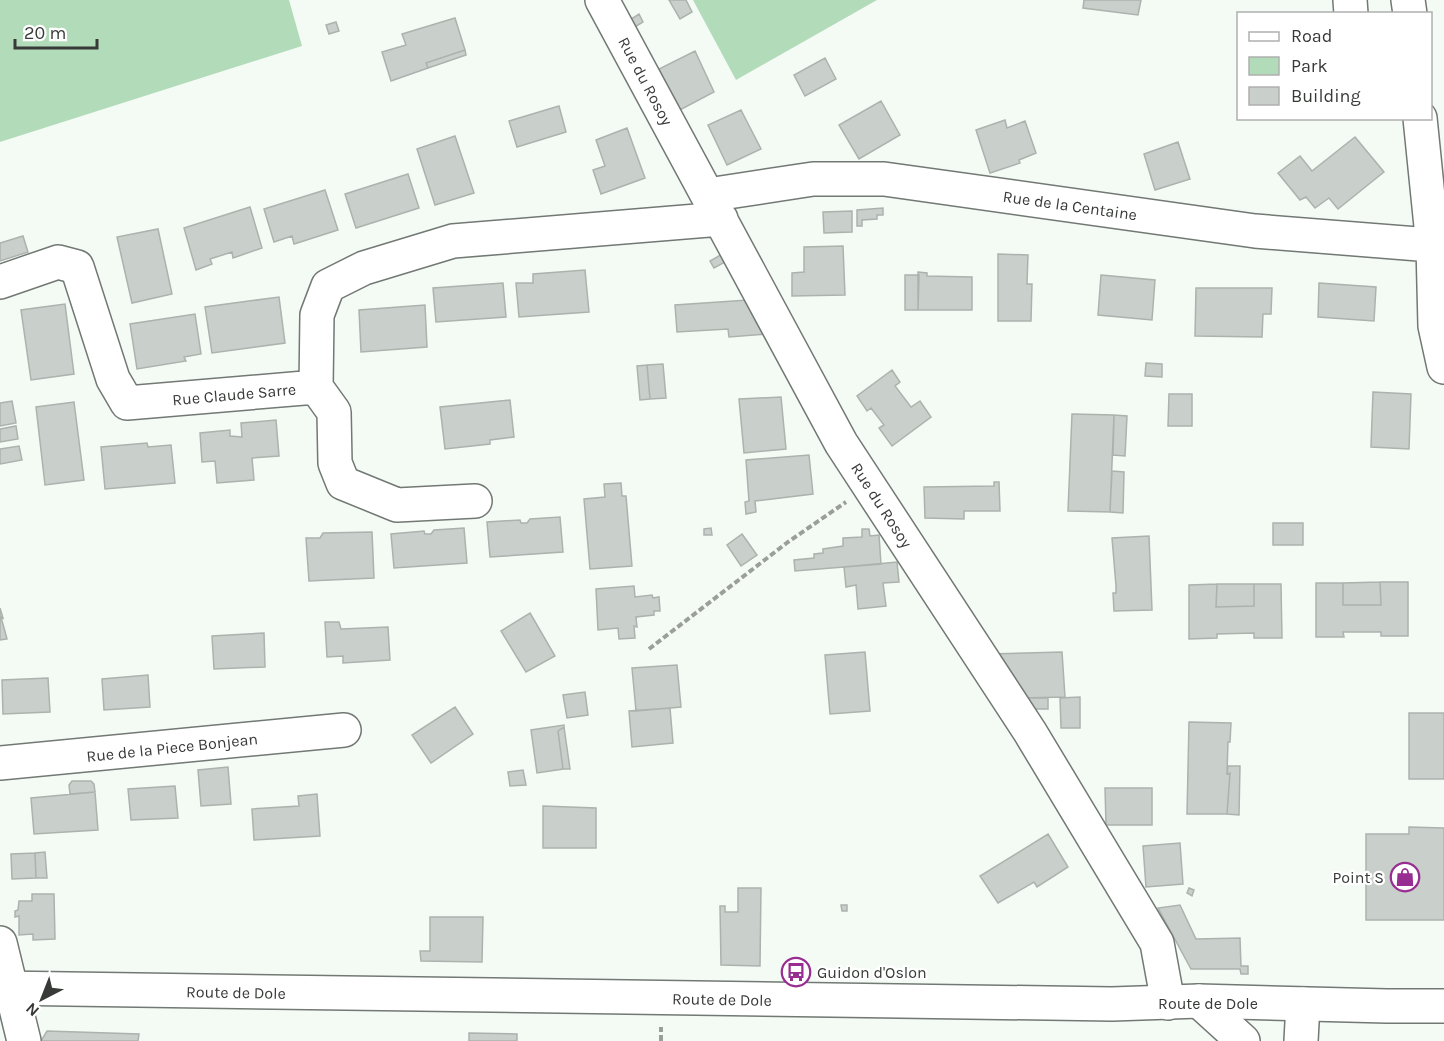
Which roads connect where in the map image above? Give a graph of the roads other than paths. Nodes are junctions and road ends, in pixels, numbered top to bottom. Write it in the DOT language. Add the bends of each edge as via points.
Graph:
graph roads {
  1 [pos="602,0"];
  2 [pos="1420,120"];
  3 [pos="714,207"];
  4 [pos="1439,246"];
  5 [pos="0,282"];
  6 [pos="1444,367"];
  7 [pos="316,387"];
  8 [pos="475,501"];
  9 [pos="344,730"];
  10 [pos="0,763"];
  11 [pos="0,943"];
  12 [pos="6,988"];
  13 [pos="1184,1002"];
  14 [pos="1303,1004"];
  15 [pos="1444,1006"];
  16 [pos="24,1041"];
  17 [pos="1243,1041"];
  18 [pos="1301,1041"];
  1 -- 3 [label="street, Rue du Rosoy"];
  2 -- 4 [label="street"];
  3 -- 4 [label="street, Rue de la Centaine" via="813,179 884,179 1255,231"];
  3 -- 7 [label="street, Rue Claude Sarre" via="453,241 364,268 328,286 317,315"];
  3 -- 13 [label="street, Rue du Rosoy" via="841,443 1030,732 1157,943"];
  4 -- 6 [label="street" via="1435,326"];
  5 -- 7 [label="street, Rue Claude Sarre" via="58,261 77,267 113,379 127,403"];
  7 -- 8 [label="street" via="334,412 335,463 343,483 397,505"];
  9 -- 10 [label="street, Rue de la Piece Bonjean"];
  11 -- 12 [label="street"];
  12 -- 13 [label="street, Route de Dole"];
  12 -- 16 [label="street"];
  13 -- 14 [label="street, Route de Dole"];
  13 -- 17 [label="street"];
  14 -- 15 [label="street, Route de Dole"];
  14 -- 18 [label="street"];
}
